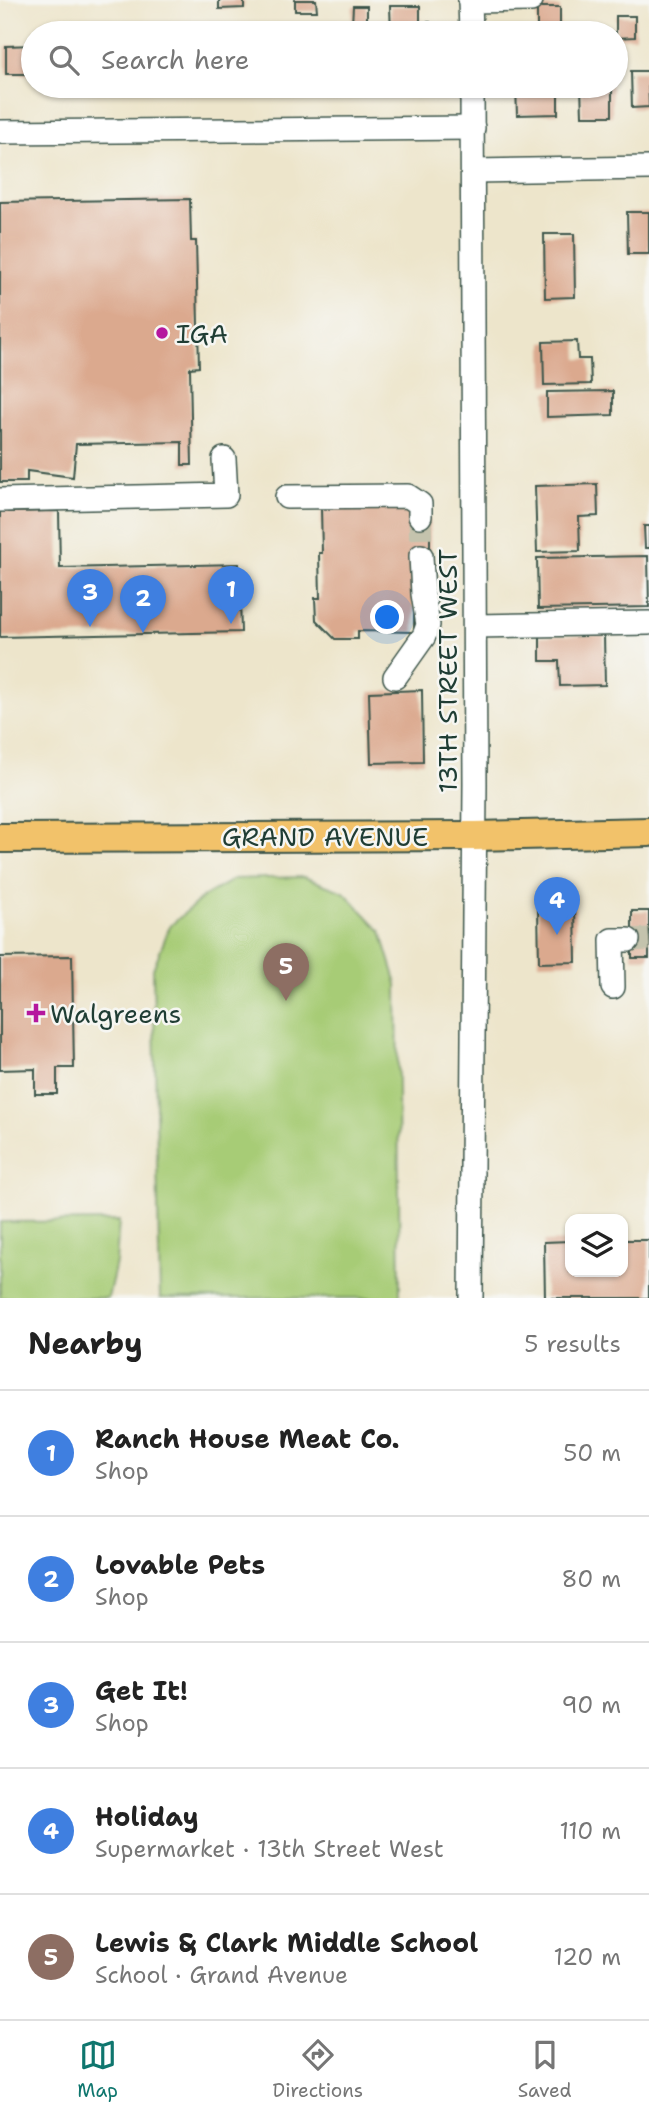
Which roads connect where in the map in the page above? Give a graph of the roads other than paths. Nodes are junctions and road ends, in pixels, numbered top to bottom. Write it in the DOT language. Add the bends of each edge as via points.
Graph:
graph roads {
  1 [pos="531,0"];
  2 [pos="470,1"];
  3 [pos="471,21"];
  4 [pos="472,98"];
  5 [pos="473,128"];
  6 [pos="0,132"];
  7 [pos="649,167"];
  8 [pos="474,171"];
  9 [pos="224,459"];
  10 [pos="287,498"];
  11 [pos="0,500"];
  12 [pos="420,516"];
  13 [pos="421,556"];
  14 [pos="649,623"];
  15 [pos="475,626"];
  16 [pos="395,677"];
  17 [pos="649,832"];
  18 [pos="475,836"];
  19 [pos="0,838"];
  20 [pos="628,940"];
  21 [pos="613,987"];
  22 [pos="471,1298"];
  1 -- 2 [label="street"];
  2 -- 3 [label="street"];
  4 -- 5 [label="street, 13TH STREET WEST"];
  5 -- 6 [label="street"];
  5 -- 8 [label="street, 13TH STREET WEST"];
  7 -- 8 [label="street"];
  8 -- 15 [label="street, 13TH STREET WEST"];
  9 -- 11 [label="street" via="226,495"];
  10 -- 12 [label="street" via="408,496 420,504"];
  13 -- 16 [label="street" via="428,625"];
  14 -- 15 [label="street"];
  15 -- 18 [label="street, 13TH STREET WEST"];
  17 -- 18 [label="main road, GRAND AVENUE"];
  18 -- 19 [label="main road, GRAND AVENUE"];
  18 -- 22 [label="street, 13TH STREET WEST"];
  20 -- 21 [label="street" via="612,940"];
}
